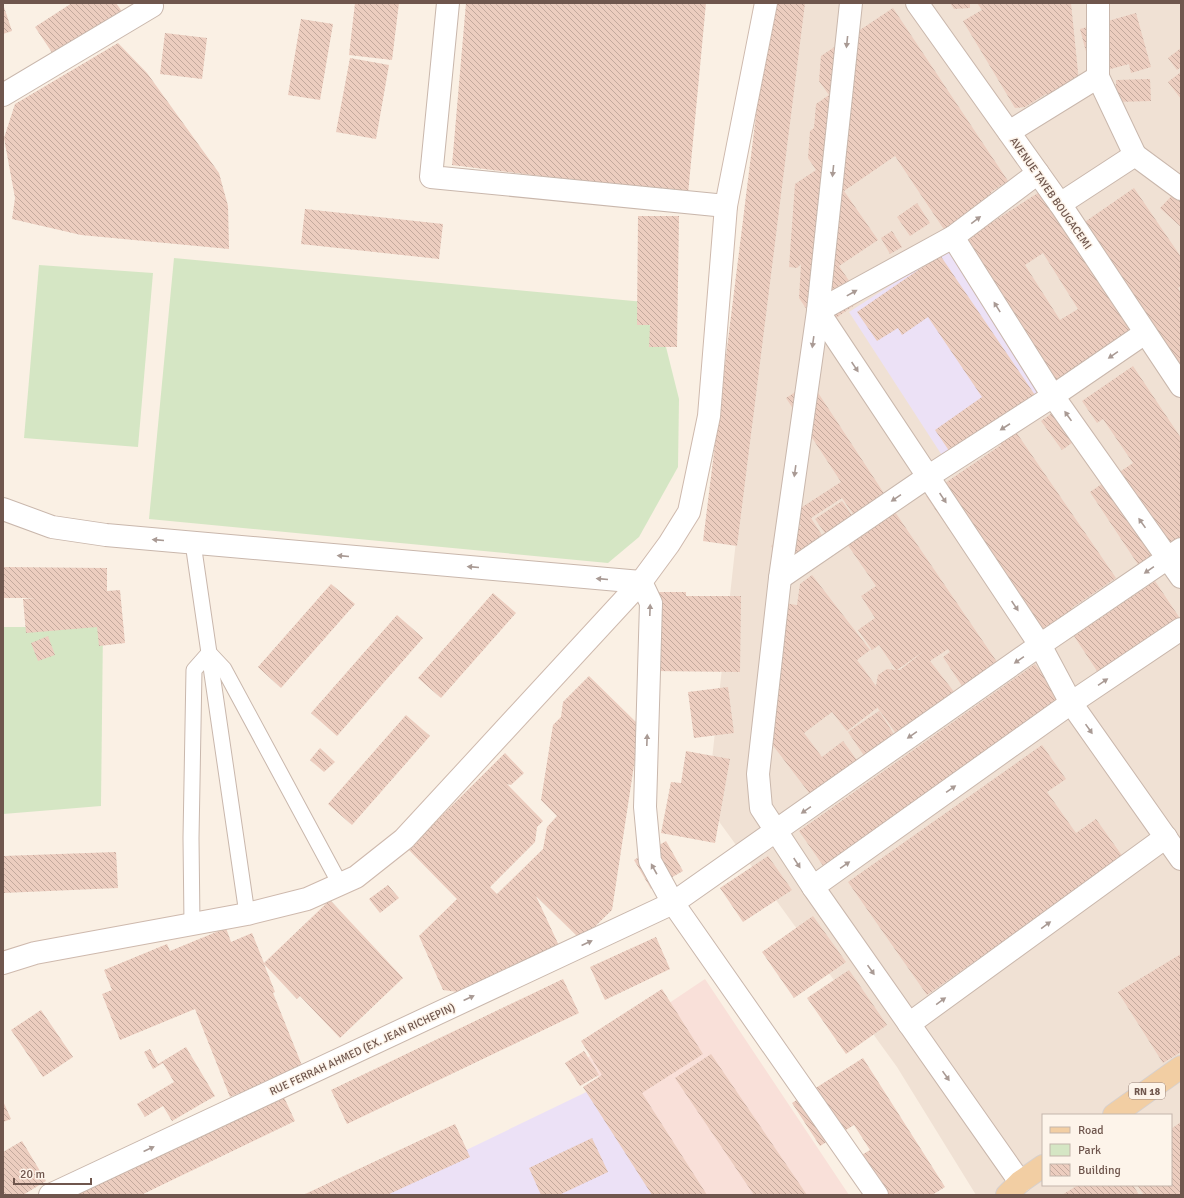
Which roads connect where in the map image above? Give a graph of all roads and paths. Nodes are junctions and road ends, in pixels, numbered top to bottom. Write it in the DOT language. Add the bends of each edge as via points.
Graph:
graph roads {
  1 [pos="448,3"];
  2 [pos="766,3"];
  3 [pos="852,3"];
  4 [pos="917,3"];
  5 [pos="1098,3"];
  6 [pos="152,6"];
  7 [pos="1098,77"];
  8 [pos="3,95"];
  9 [pos="1009,132"];
  10 [pos="1135,155"];
  11 [pos="1038,173"];
  12 [pos="1181,189"];
  13 [pos="1060,204"];
  14 [pos="726,206"];
  15 [pos="953,237"];
  16 [pos="818,311"];
  17 [pos="1145,333"];
  18 [pos="1181,386"];
  19 [pos="1053,396"];
  20 [pos="929,476"];
  21 [pos="3,509"];
  22 [pos="193,543"];
  23 [pos="1174,553"];
  24 [pos="1181,577"];
  25 [pos="780,578"];
  26 [pos="641,582"];
  27 [pos="1181,629"];
  28 [pos="1040,645"];
  29 [pos="209,653"];
  30 [pos="1071,704"];
  31 [pos="776,830"];
  32 [pos="1166,837"];
  33 [pos="1181,859"];
  34 [pos="340,884"];
  35 [pos="813,887"];
  36 [pos="673,903"];
  37 [pos="247,914"];
  38 [pos="192,924"];
  39 [pos="3,963"];
  40 [pos="909,1024"];
  41 [pos="1181,1067"];
  42 [pos="1115,1114"];
  43 [pos="1042,1167"];
  44 [pos="1014,1188"];
  45 [pos="50,1195"];
  46 [pos="877,1195"];
  1 -- 14 [label="street" via="431,177"];
  2 -- 14 [label="street"];
  3 -- 16 [label="street, one-way"];
  4 -- 9 [label="street, AVENUE TAYEB BOUGACEMI"];
  5 -- 7 [label="street"];
  6 -- 8 [label="street"];
  7 -- 9 [label="street"];
  7 -- 10 [label="street"];
  9 -- 11 [label="street, AVENUE TAYEB BOUGACEMI"];
  10 -- 12 [label="street"];
  10 -- 13 [label="street"];
  11 -- 13 [label="street, AVENUE TAYEB BOUGACEMI"];
  15 -- 11 [label="street, one-way"];
  13 -- 17 [label="street, AVENUE TAYEB BOUGACEMI"];
  14 -- 26 [label="street" via="709,416 689,512 670,544"];
  16 -- 15 [label="street, one-way"];
  19 -- 15 [label="street, one-way"];
  16 -- 20 [label="street, one-way"];
  16 -- 25 [label="street, one-way"];
  17 -- 18 [label="street, AVENUE TAYEB BOUGACEMI"];
  17 -- 19 [label="street, one-way"];
  19 -- 20 [label="street, one-way"];
  23 -- 19 [label="street, one-way"];
  20 -- 25 [label="street, one-way"];
  20 -- 28 [label="street, one-way"];
  22 -- 21 [label="street, one-way" via="106,536 52,527"];
  26 -- 22 [label="street, one-way"];
  22 -- 29 [label="lane"];
  23 -- 24 [label="street"];
  23 -- 28 [label="street, RUE FERRAH AHMED (EX. JEAN RICHEPIN), one-way"];
  25 -- 31 [label="street" via="758,774 761,808"];
  26 -- 34 [label="street" via="404,838 356,876"];
  36 -- 26 [label="street, one-way" via="650,861 645,806 651,603"];
  30 -- 27 [label="street, one-way"];
  28 -- 30 [label="street"];
  28 -- 31 [label="street, RUE FERRAH AHMED (EX. JEAN RICHEPIN), one-way"];
  29 -- 34 [label="lane" via="224,669"];
  29 -- 37 [label="lane"];
  29 -- 38 [label="lane" via="194,670"];
  30 -- 32 [label="street, one-way"];
  35 -- 30 [label="street, one-way"];
  31 -- 35 [label="street, one-way"];
  31 -- 36 [label="street, RUE FERRAH AHMED (EX. JEAN RICHEPIN)"];
  32 -- 33 [label="street"];
  40 -- 32 [label="street, one-way"];
  34 -- 37 [label="street" via="307,899"];
  35 -- 40 [label="street, one-way"];
  45 -- 36 [label="street, RUE FERRAH AHMED (EX. JEAN RICHEPIN), one-way"];
  36 -- 46 [label="street"];
  37 -- 38 [label="street"];
  38 -- 39 [label="street" via="35,953"];
  40 -- 44 [label="street, one-way"];
  41 -- 42 [label="main road, RN 18"];
  43 -- 44 [label="main road"];
}
